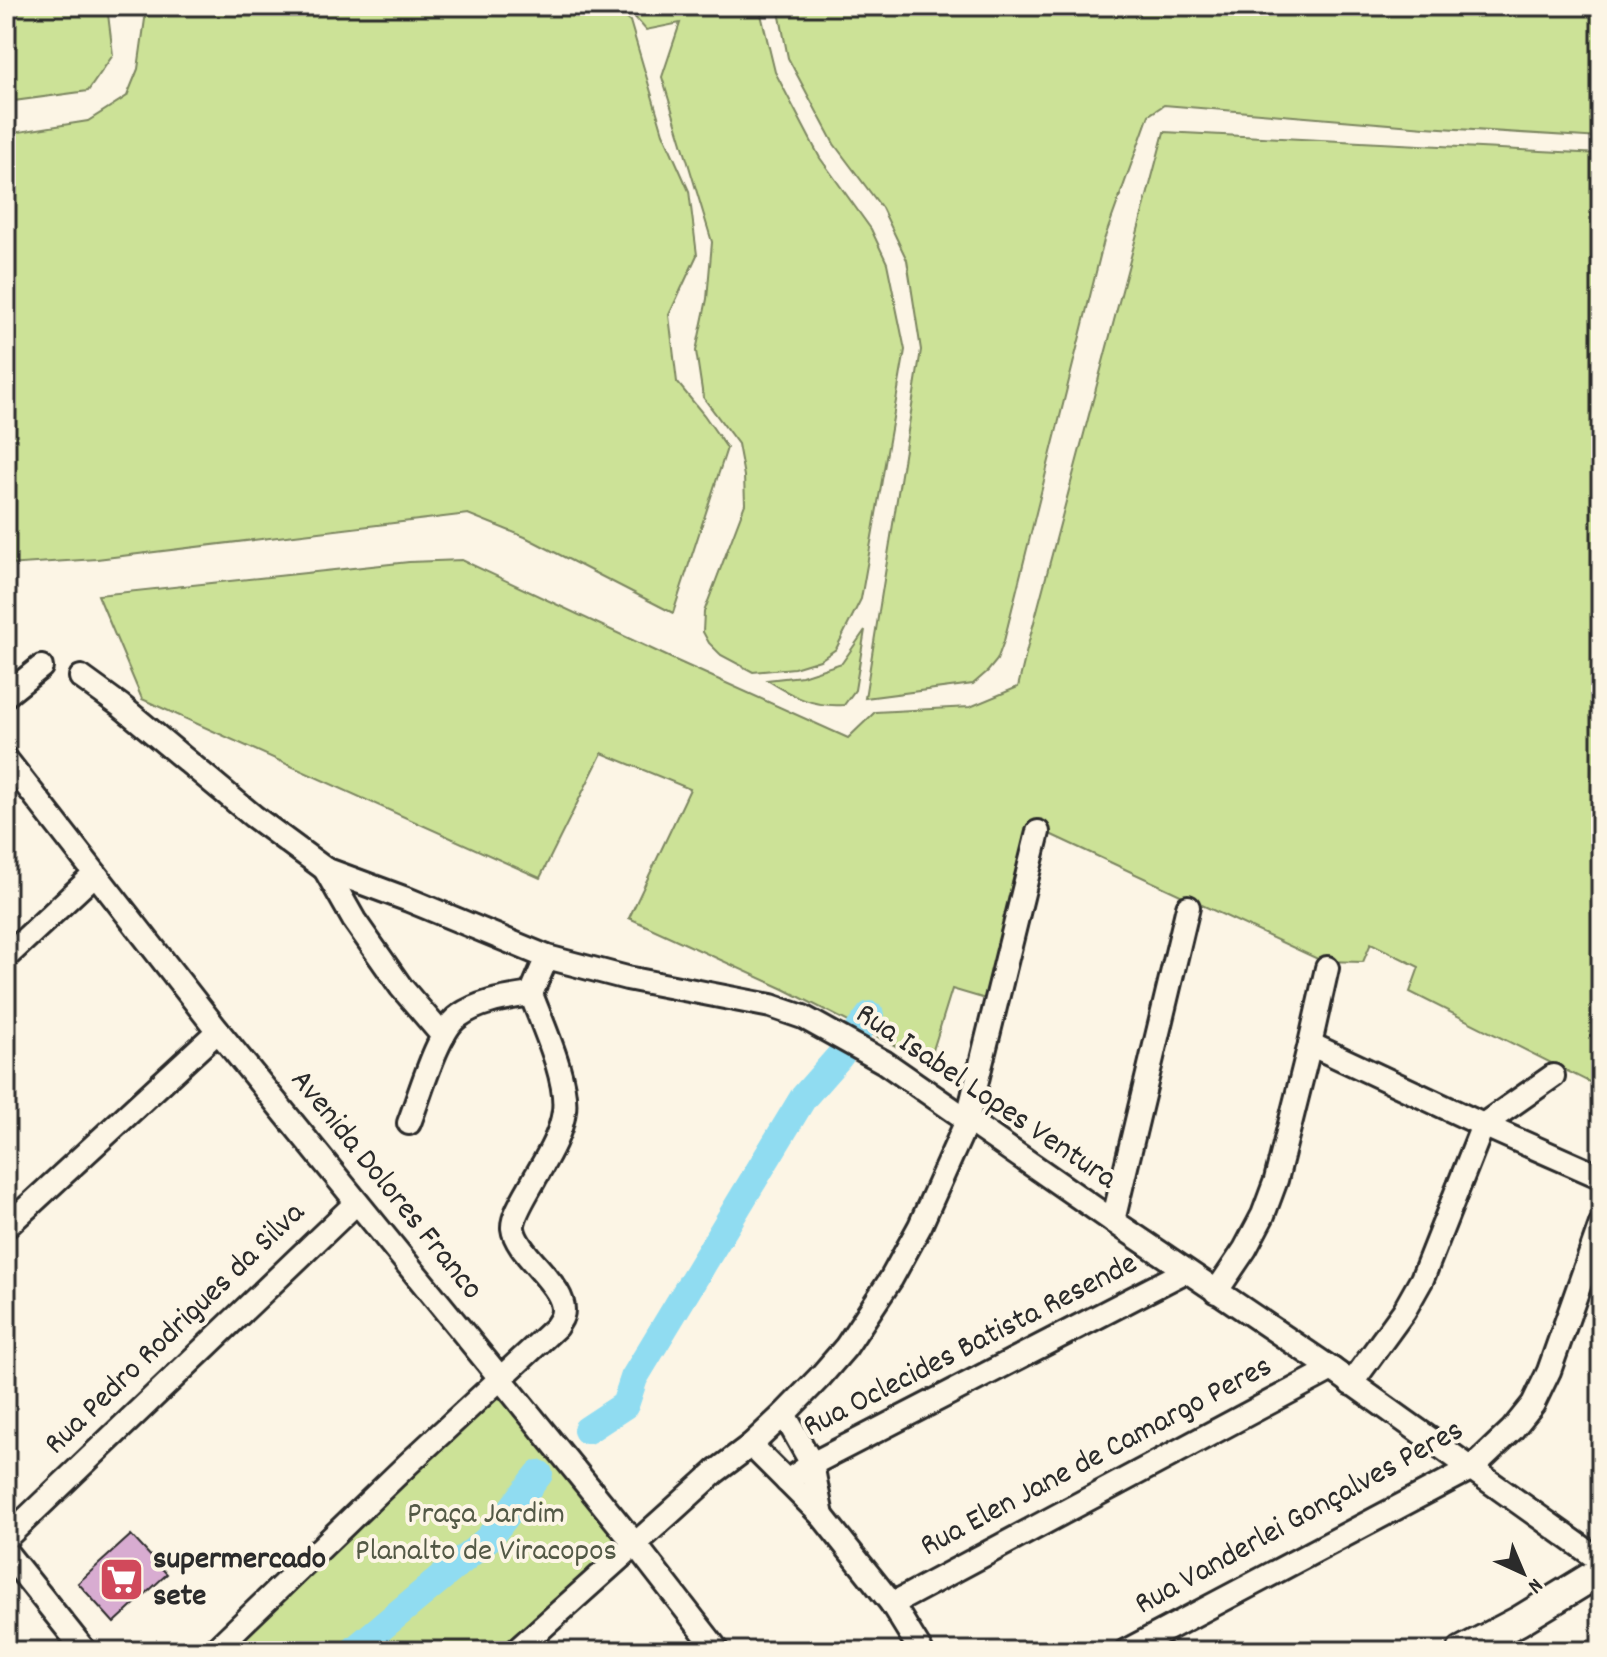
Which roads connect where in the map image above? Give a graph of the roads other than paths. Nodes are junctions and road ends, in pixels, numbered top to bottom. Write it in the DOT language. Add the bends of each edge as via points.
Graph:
graph roads {
  1 [pos="41,667"];
  2 [pos="81,677"];
  3 [pos="6,695"];
  4 [pos="6,759"];
  5 [pos="1038,832"];
  6 [pos="325,869"];
  7 [pos="95,874"];
  8 [pos="1188,907"];
  9 [pos="6,957"];
  10 [pos="547,957"];
  11 [pos="1327,968"];
  12 [pos="531,994"];
  13 [pos="218,1031"];
  14 [pos="443,1036"];
  15 [pos="1310,1044"];
  16 [pos="1553,1076"];
  17 [pos="967,1121"];
  18 [pos="409,1123"];
  19 [pos="1483,1125"];
  20 [pos="1601,1177"];
  21 [pos="356,1203"];
  22 [pos="1113,1221"];
  23 [pos="1601,1224"];
  24 [pos="6,1227"];
  25 [pos="1186,1271"];
  26 [pos="1216,1292"];
  27 [pos="1332,1369"];
  28 [pos="500,1378"];
  29 [pos="1351,1384"];
  30 [pos="784,1414"];
  31 [pos="751,1445"];
  32 [pos="812,1464"];
  33 [pos="1472,1468"];
  34 [pos="787,1481"];
  35 [pos="822,1516"];
  36 [pos="6,1538"];
  37 [pos="635,1544"];
  38 [pos="6,1552"];
  39 [pos="1601,1561"];
  40 [pos="1601,1571"];
  41 [pos="892,1604"];
  42 [pos="85,1651"];
  43 [pos="214,1651"];
  44 [pos="516,1651"];
  45 [pos="718,1651"];
  46 [pos="921,1651"];
  47 [pos="1126,1651"];
  48 [pos="1462,1651"];
  1 -- 3 [label="street"];
  2 -- 6 [label="street, Rua Isabel Lopes Ventura"];
  4 -- 7 [label="street, Avenida Dolores Franco"];
  5 -- 17 [label="street"];
  6 -- 10 [label="street, Rua Isabel Lopes Ventura"];
  6 -- 14 [label="street" via="401,987"];
  7 -- 9 [label="street"];
  7 -- 13 [label="street, Avenida Dolores Franco"];
  8 -- 22 [label="street"];
  10 -- 12 [label="street"];
  10 -- 17 [label="street, Rua Isabel Lopes Ventura" via="803,1017 901,1072"];
  11 -- 15 [label="street"];
  12 -- 14 [label="street" via="472,1008 456,1017"];
  12 -- 28 [label="street" via="564,1085 564,1111 513,1226 519,1244 563,1305 556,1327"];
  13 -- 21 [label="street, Avenida Dolores Franco"];
  13 -- 24 [label="street"];
  14 -- 18 [label="street"];
  15 -- 19 [label="street"];
  15 -- 26 [label="street" via="1263,1215"];
  16 -- 19 [label="street"];
  17 -- 22 [label="street, Rua Isabel Lopes Ventura"];
  17 -- 30 [label="street" via="891,1279 846,1347"];
  19 -- 20 [label="street"];
  19 -- 29 [label="street" via="1422,1279"];
  21 -- 28 [label="street, Avenida Dolores Franco"];
  21 -- 36 [label="street, Rua Pedro Rodrigues da Silva"];
  22 -- 25 [label="street, Rua Isabel Lopes Ventura"];
  23 -- 33 [label="street, Rua Vanderlei Gonçalves Peres" via="1533,1404"];
  25 -- 26 [label="street, Rua Isabel Lopes Ventura"];
  25 -- 32 [label="street, Rua Oclecides Batista Resende"];
  26 -- 27 [label="street, Rua Isabel Lopes Ventura"];
  27 -- 29 [label="street, Rua Isabel Lopes Ventura"];
  27 -- 41 [label="street, Rua Elen Jane de Camargo Peres"];
  28 -- 37 [label="street, Avenida Dolores Franco"];
  28 -- 43 [label="street"];
  29 -- 33 [label="street, Rua Isabel Lopes Ventura"];
  30 -- 31 [label="street"];
  30 -- 32 [label="street"];
  31 -- 34 [label="street"];
  31 -- 37 [label="street"];
  32 -- 34 [label="street, Rua Oclecides Batista Resende"];
  32 -- 35 [label="street"];
  33 -- 39 [label="street, Rua Isabel Lopes Ventura"];
  33 -- 47 [label="street, Rua Vanderlei Gonçalves Peres"];
  34 -- 35 [label="street"];
  35 -- 41 [label="street"];
  37 -- 44 [label="street"];
  37 -- 45 [label="street, Avenida Dolores Franco"];
  38 -- 42 [label="street"];
  40 -- 48 [label="main road"];
  41 -- 46 [label="street"];
}
